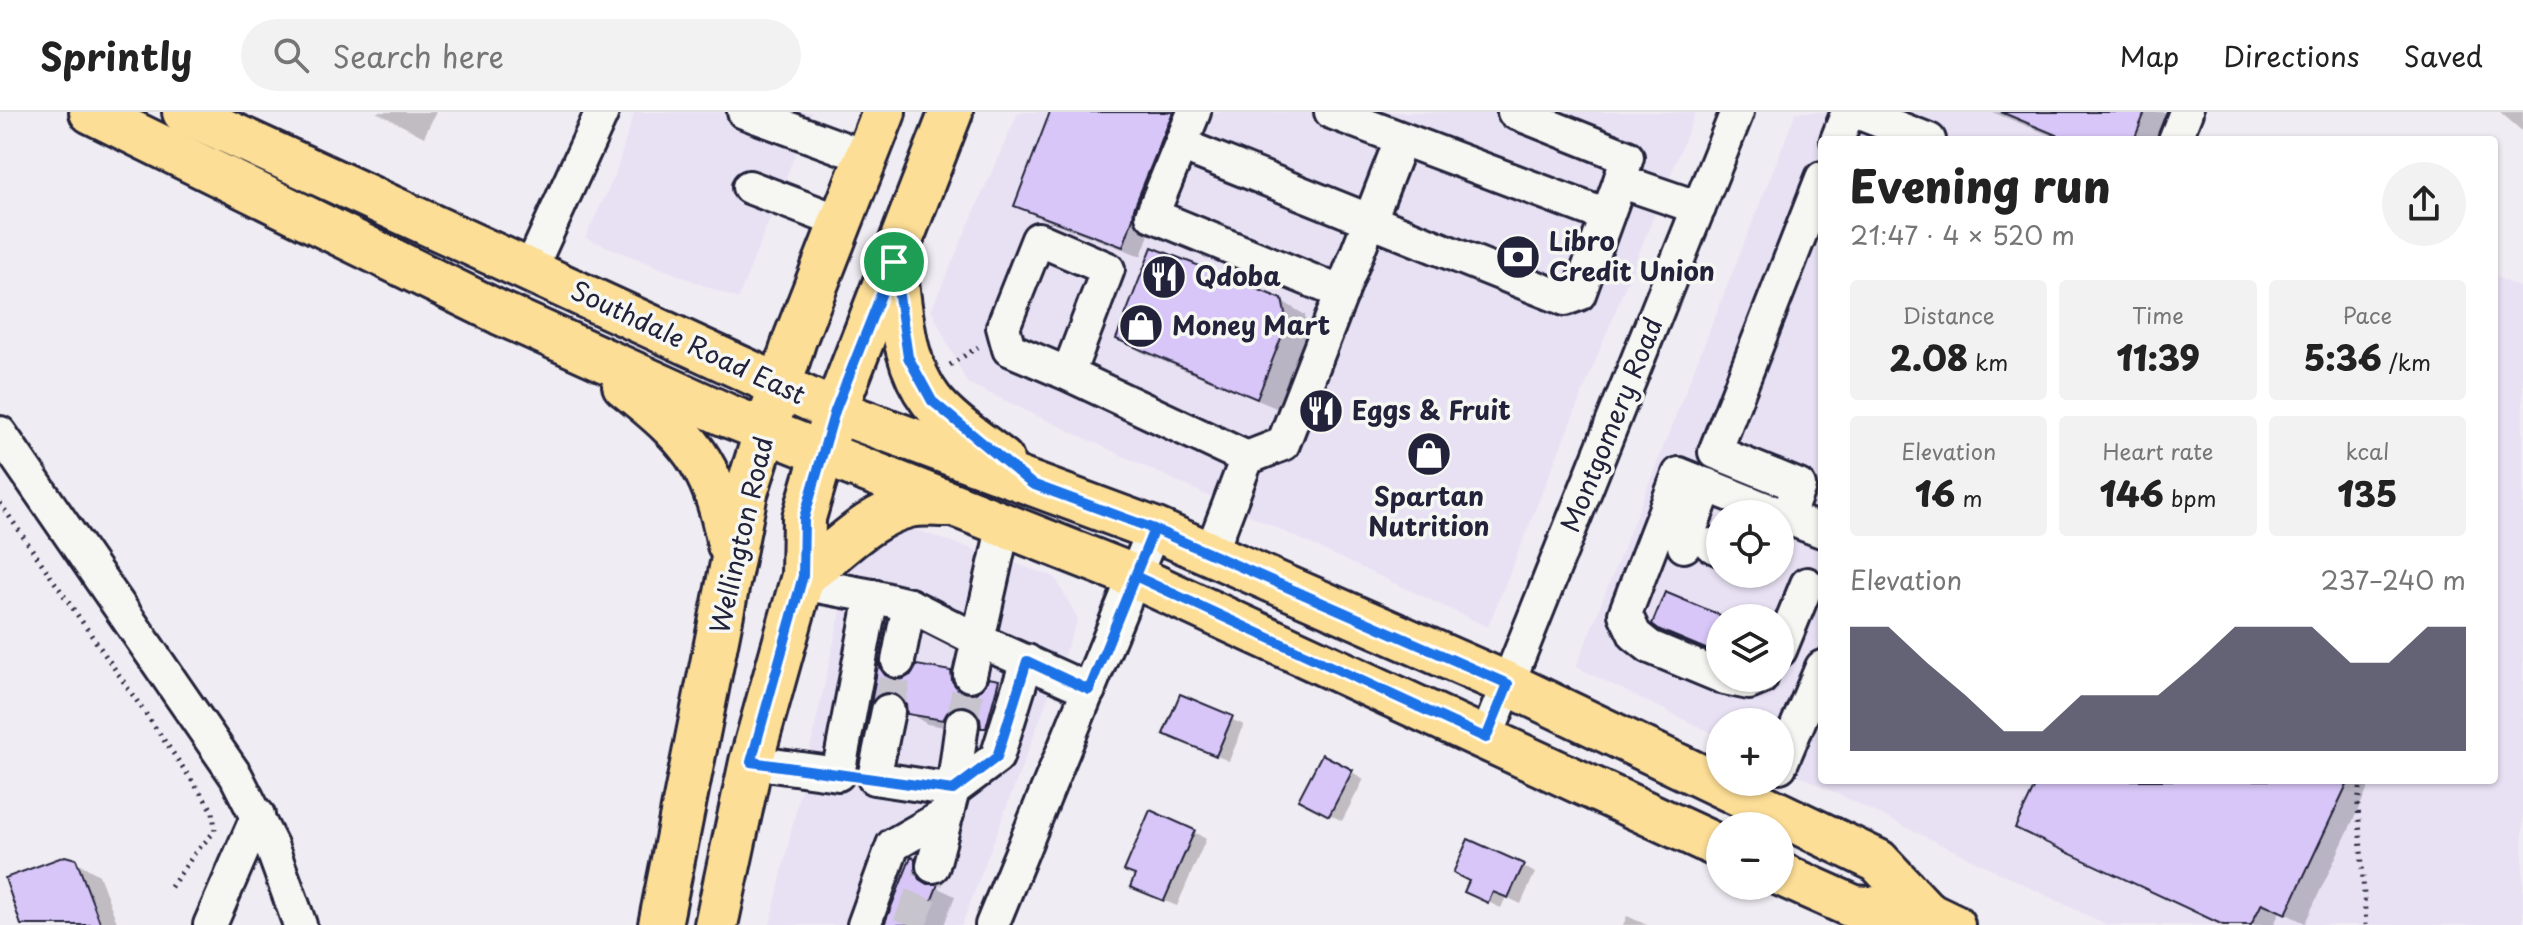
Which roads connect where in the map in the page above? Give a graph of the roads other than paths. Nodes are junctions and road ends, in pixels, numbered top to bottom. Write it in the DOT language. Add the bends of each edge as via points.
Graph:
graph roads {
  1 [pos="91,112"];
  2 [pos="602,112"];
  3 [pos="744,112"];
  4 [pos="884,112"];
  5 [pos="951,112"];
  6 [pos="1194,112"];
  7 [pos="1331,112"];
  8 [pos="1514,112"];
  9 [pos="1737,112"];
  10 [pos="1848,112"];
  11 [pos="1857,112"];
  12 [pos="2186,112"];
  13 [pos="211,118"];
  14 [pos="1839,136"];
  15 [pos="1919,136"];
  16 [pos="2177,136"];
  17 [pos="1401,140"];
  18 [pos="1181,145"];
  19 [pos="866,157"];
  20 [pos="1620,181"];
  21 [pos="749,187"];
  22 [pos="1818,188"];
  23 [pos="1699,208"];
  24 [pos="1607,216"];
  25 [pos="1371,220"];
  26 [pos="841,222"];
  27 [pos="894,262"];
  28 [pos="530,270"];
  29 [pos="1342,293"];
  30 [pos="589,353"];
  31 [pos="1068,374"];
  32 [pos="781,386"];
  33 [pos="835,411"];
  34 [pos="766,431"];
  35 [pos="0,433"];
  36 [pos="824,454"];
  37 [pos="1247,458"];
  38 [pos="1032,484"];
  39 [pos="1707,485"];
  40 [pos="1744,500"];
  41 [pos="1791,500"];
  42 [pos="953,505"];
  43 [pos="1794,520"];
  44 [pos="1004,524"];
  45 [pos="1154,529"];
  46 [pos="1818,529"];
  47 [pos="1705,547"];
  48 [pos="1210,555"];
  49 [pos="732,562"];
  50 [pos="1135,576"];
  51 [pos="802,580"];
  52 [pos="1803,583"];
  53 [pos="872,596"];
  54 [pos="909,605"];
  55 [pos="1794,609"];
  56 [pos="978,640"];
  57 [pos="898,661"];
  58 [pos="1027,661"];
  59 [pos="1706,670"];
  60 [pos="970,675"];
  61 [pos="1818,676"];
  62 [pos="1508,684"];
  63 [pos="1089,690"];
  64 [pos="888,711"];
  65 [pos="962,724"];
  66 [pos="1794,733"];
  67 [pos="1486,738"];
  68 [pos="751,762"];
  69 [pos="1706,767"];
  70 [pos="838,774"];
  71 [pos="874,778"];
  72 [pos="1772,796"];
  73 [pos="950,802"];
  74 [pos="258,815"];
  75 [pos="1706,840"];
  76 [pos="933,866"];
  77 [pos="1794,880"];
  78 [pos="1940,919"];
  79 [pos="210,925"];
  80 [pos="300,925"];
  81 [pos="660,925"];
  82 [pos="716,925"];
  83 [pos="864,925"];
  84 [pos="992,925"];
  1 -- 30 [label="main road, Southdale Road East"];
  2 -- 28 [label="street"];
  3 -- 19 [label="street"];
  4 -- 19 [label="main road, Wellington Road"];
  5 -- 27 [label="main road"];
  6 -- 18 [label="street"];
  7 -- 17 [label="street"];
  8 -- 20 [label="street" via="1627,157"];
  9 -- 23 [label="street, Montgomery Road"];
  10 -- 14 [label="street"];
  11 -- 15 [label="street"];
  12 -- 16 [label="street"];
  13 -- 28 [label="main road, Southdale Road East"];
  17 -- 24 [label="street"];
  17 -- 25 [label="street"];
  18 -- 25 [label="street"];
  18 -- 29 [label="street" via="1152,215"];
  19 -- 26 [label="main road, Wellington Road"];
  20 -- 23 [label="street"];
  20 -- 24 [label="street"];
  21 -- 26 [label="street"];
  22 -- 41 [label="street" via="1715,452 1799,486"];
  23 -- 62 [label="street, Montgomery Road"];
  24 -- 25 [label="street" via="1579,294 1565,299"];
  25 -- 29 [label="street"];
  26 -- 32 [label="main road, Wellington Road"];
  27 -- 33 [label="main road"];
  27 -- 38 [label="main road" via="908,357 918,380 932,401"];
  28 -- 32 [label="main road, Southdale Road East"];
  29 -- 37 [label="street" via="1283,444"];
  30 -- 34 [label="main road, Southdale Road East"];
  30 -- 49 [label="main road" via="678,430 696,453 717,493"];
  31 -- 37 [label="street"];
  32 -- 33 [label="main road, Southdale Road East"];
  32 -- 34 [label="main road, Wellington Road"];
  33 -- 36 [label="main road"];
  33 -- 38 [label="main road, Southdale Road East"];
  34 -- 36 [label="main road, Southdale Road East"];
  34 -- 49 [label="main road, Wellington Road"];
  35 -- 74 [label="street"];
  36 -- 42 [label="main road, Southdale Road East"];
  36 -- 51 [label="main road" via="804,518"];
  37 -- 48 [label="street"];
  38 -- 45 [label="main road, Southdale Road East"];
  39 -- 40 [label="street"];
  39 -- 47 [label="street"];
  39 -- 59 [label="street" via="1679,474 1625,614 1635,635 1650,647"];
  42 -- 44 [label="main road, Southdale Road East"];
  42 -- 51 [label="main road" via="911,505 895,511 859,531"];
  43 -- 46 [label="street"];
  44 -- 50 [label="main road, Southdale Road East"];
  44 -- 56 [label="street"];
  45 -- 48 [label="main road, Southdale Road East"];
  45 -- 50 [label="street"];
  48 -- 62 [label="main road, Southdale Road East"];
  49 -- 81 [label="main road, Wellington Road"];
  50 -- 63 [label="street"];
  50 -- 67 [label="main road, Southdale Road East"];
  51 -- 53 [label="street"];
  51 -- 68 [label="main road"];
  52 -- 55 [label="street"];
  53 -- 54 [label="street"];
  53 -- 70 [label="street"];
  54 -- 56 [label="street"];
  54 -- 57 [label="street"];
  56 -- 58 [label="street"];
  56 -- 60 [label="street"];
  58 -- 63 [label="street"];
  58 -- 73 [label="street" via="997,757"];
  61 -- 66 [label="street"];
  62 -- 67 [label="street, Montgomery Road"];
  62 -- 69 [label="main road, Southdale Road East"];
  63 -- 84 [label="street"];
  64 -- 71 [label="street"];
  65 -- 73 [label="street"];
  67 -- 75 [label="main road, Southdale Road East"];
  68 -- 70 [label="street"];
  68 -- 82 [label="main road"];
  70 -- 71 [label="street"];
  71 -- 73 [label="street"];
  72 -- 78 [label="main road, Southdale Road East" via="1878,861"];
  73 -- 76 [label="street"];
  73 -- 83 [label="street" via="893,845"];
  74 -- 79 [label="street"];
  74 -- 80 [label="street"];
  77 -- 78 [label="main road, Southdale Road East" via="1854,907"];
}
